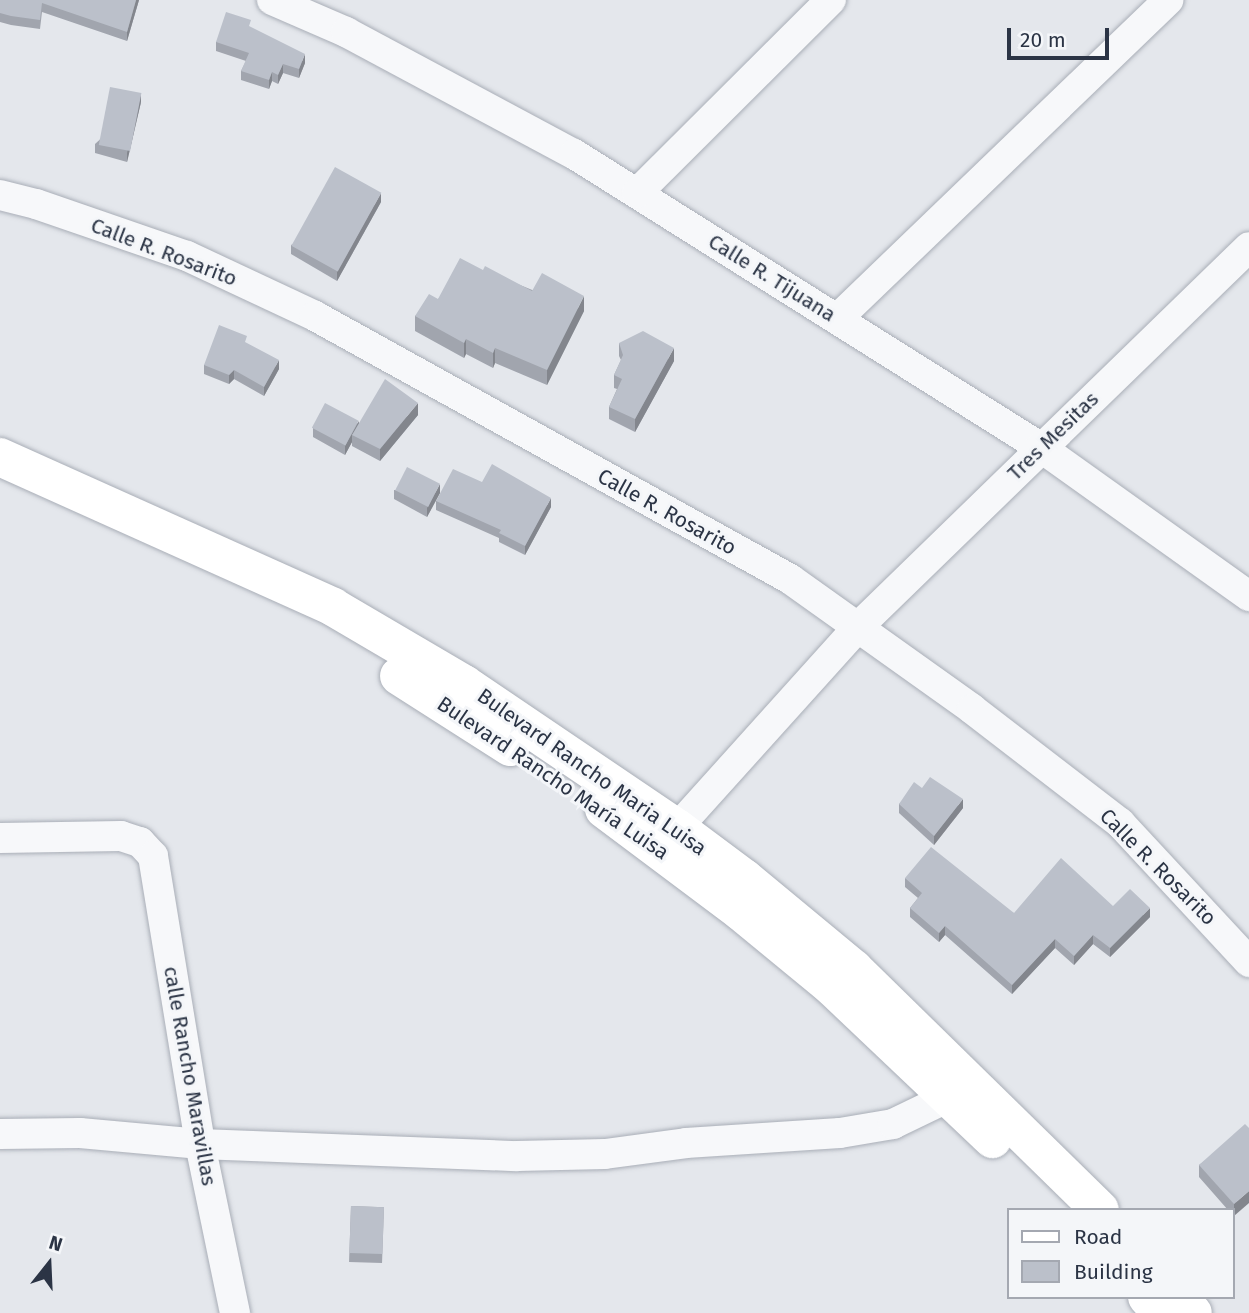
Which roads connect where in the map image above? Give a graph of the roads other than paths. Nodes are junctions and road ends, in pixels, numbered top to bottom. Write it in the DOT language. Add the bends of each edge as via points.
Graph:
graph roads {
  1 [pos="272,0"];
  2 [pos="831,0"];
  3 [pos="1169,0"];
  4 [pos="636,194"];
  5 [pos="0,195"];
  6 [pos="1249,247"];
  7 [pos="837,319"];
  8 [pos="1040,447"];
  9 [pos="0,457"];
  10 [pos="0,483"];
  11 [pos="1249,596"];
  12 [pos="858,627"];
  13 [pos="677,828"];
  14 [pos="0,838"];
  15 [pos="1249,962"];
  16 [pos="949,1097"];
  17 [pos="0,1134"];
  18 [pos="200,1143"];
  19 [pos="1062,1208"];
  20 [pos="1098,1208"];
  21 [pos="1149,1299"];
  22 [pos="1181,1299"];
  23 [pos="236,1313"];
  24 [pos="1161,1313"];
  25 [pos="1193,1313"];
  1 -- 4 [label="street, Calle R. Tijuana" via="346,32 574,154"];
  2 -- 4 [label="street"];
  3 -- 7 [label="street"];
  4 -- 7 [label="street, Calle R. Tijuana"];
  5 -- 12 [label="street, Calle R. Rosarito" via="187,256 316,316 790,579"];
  6 -- 8 [label="street, Tres Mesitas"];
  7 -- 8 [label="street, Calle R. Tijuana"];
  8 -- 11 [label="street, Calle R. Tijuana"];
  8 -- 12 [label="street, Tres Mesitas"];
  9 -- 13 [label="street, Bulevard Rancho Maria Luisa" via="332,607 464,684"];
  10 -- 16 [label="street, Bulevard Rancho María Luisa" via="325,631 442,702 599,804 741,912 830,985"];
  12 -- 13 [label="street, Tres Mesitas"];
  12 -- 15 [label="street, Calle R. Rosarito" via="1120,823"];
  13 -- 20 [label="street, Bulevard Rancho Maria Luisa" via="854,969"];
  14 -- 18 [label="street, calle Rancho Maravillas" via="121,836 140,842 153,856"];
  16 -- 18 [label="street" via="893,1124 853,1131 605,1154 517,1156"];
  16 -- 19 [label="street, Bulevard Rancho María Luisa"];
  17 -- 18 [label="street" via="80,1133"];
  18 -- 23 [label="street, calle Rancho Maravillas"];
  21 -- 24 [label="street"];
  22 -- 25 [label="street"];
}
